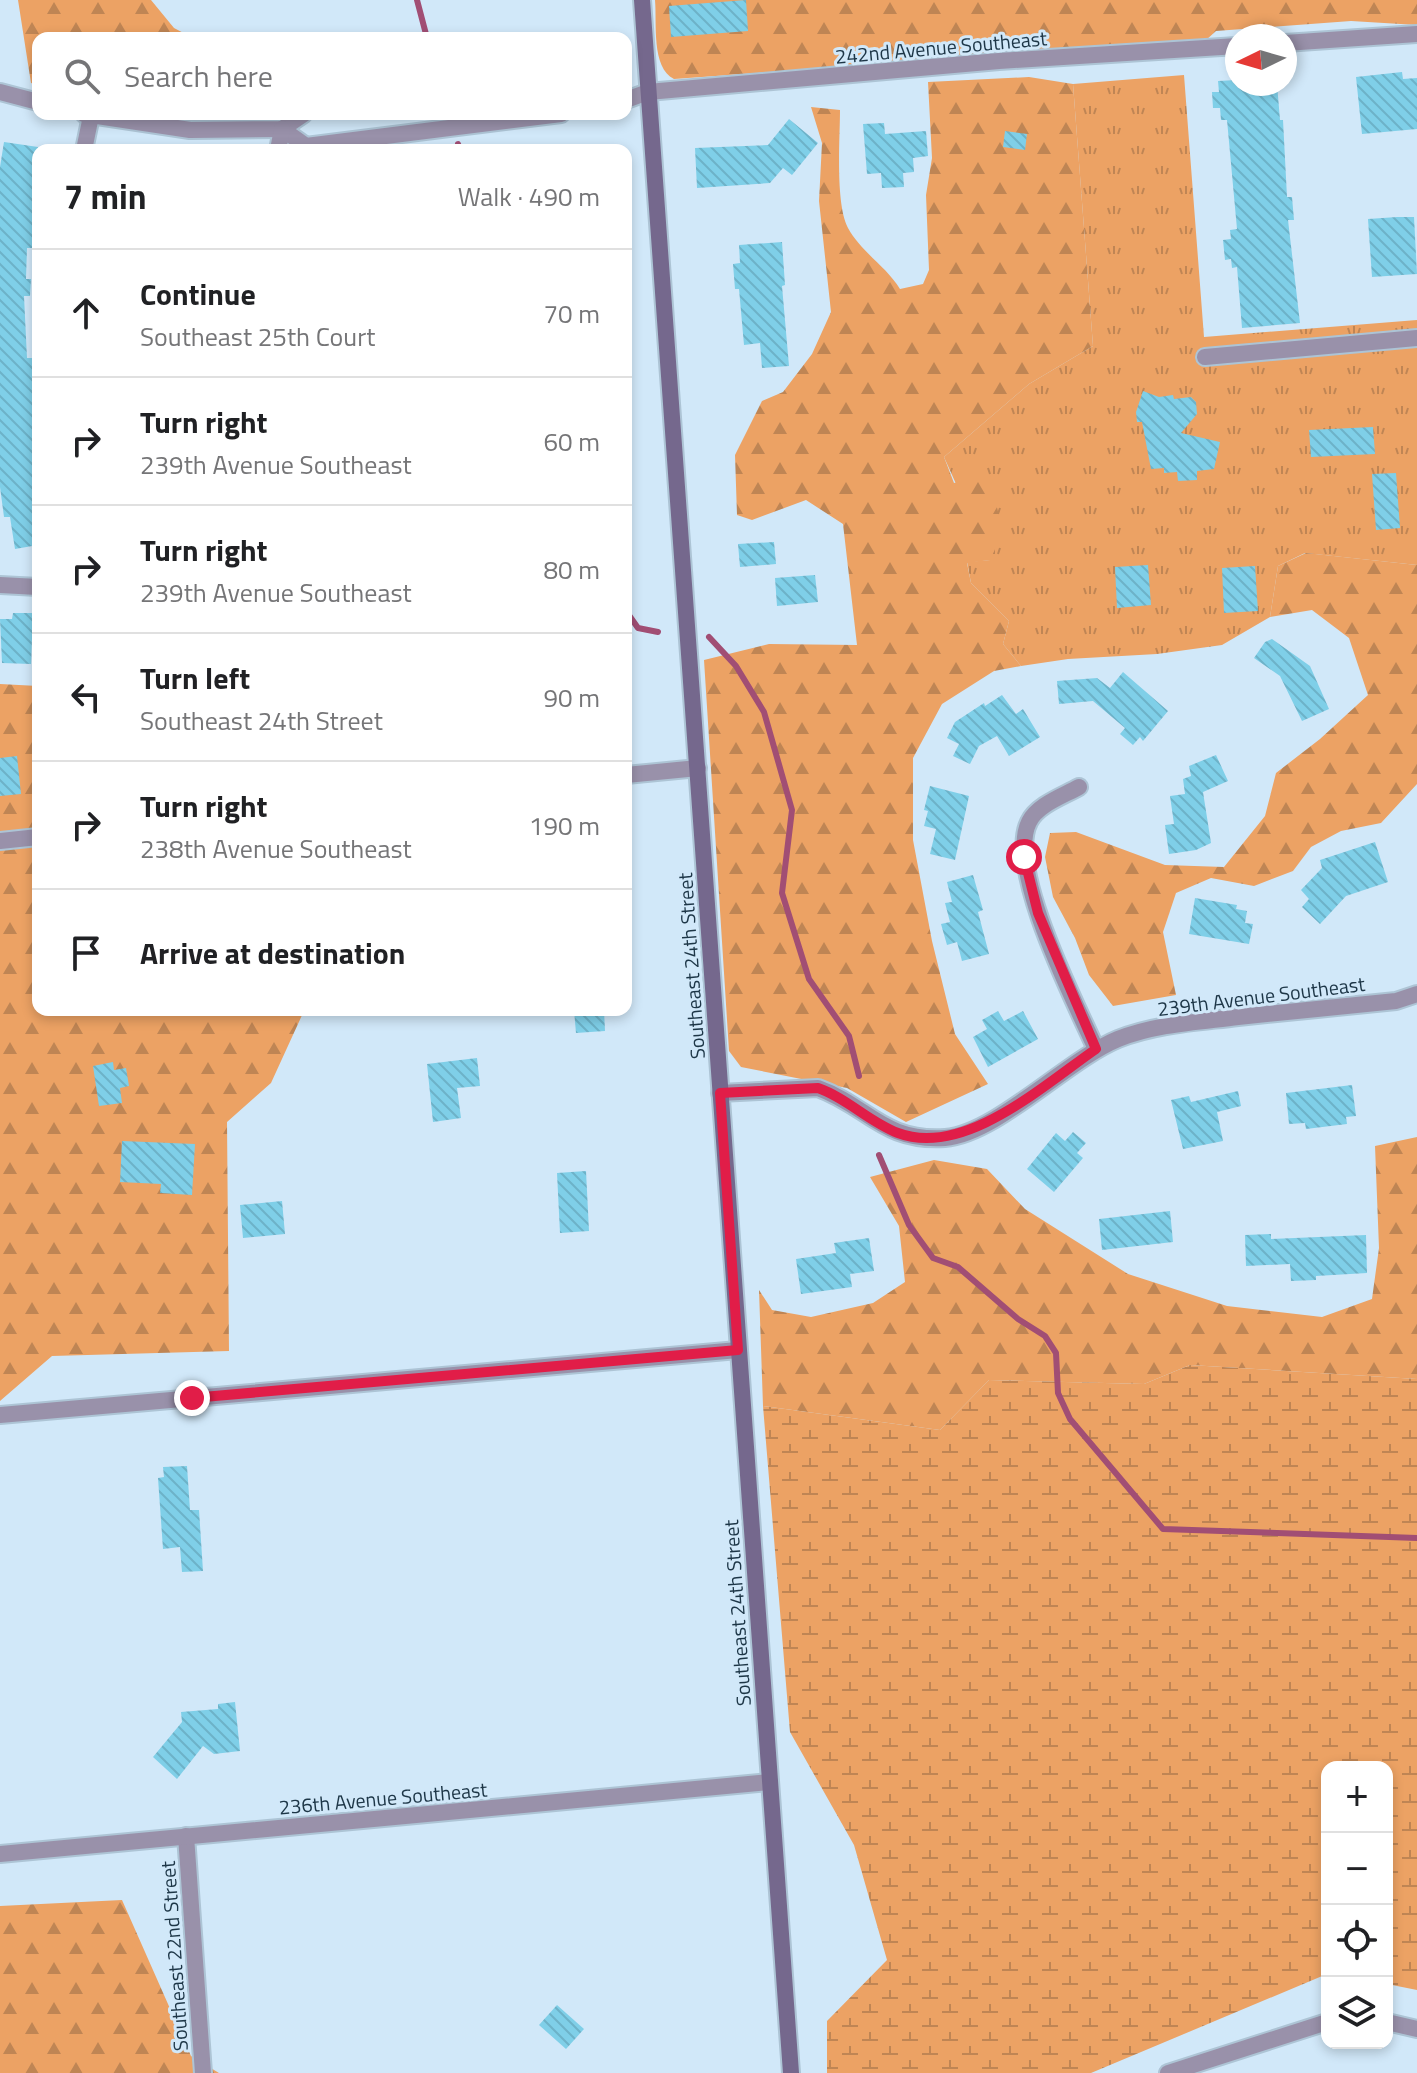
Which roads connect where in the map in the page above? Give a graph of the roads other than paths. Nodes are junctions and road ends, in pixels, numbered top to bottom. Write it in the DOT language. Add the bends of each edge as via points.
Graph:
graph roads {
  1 [pos="642,0"];
  2 [pos="1417,34"];
  3 [pos="1297,42"];
  4 [pos="1225,47"];
  5 [pos="632,88"];
  6 [pos="0,92"];
  7 [pos="648,92"];
  8 [pos="632,98"];
  9 [pos="32,100"];
  10 [pos="87,120"];
  11 [pos="121,120"];
  12 [pos="295,120"];
  13 [pos="513,120"];
  14 [pos="282,129"];
  15 [pos="85,144"];
  16 [pos="279,144"];
  17 [pos="303,144"];
  18 [pos="322,144"];
  19 [pos="1417,338"];
  20 [pos="1205,357"];
  21 [pos="0,585"];
  22 [pos="32,587"];
  23 [pos="698,768"];
  24 [pos="632,774"];
  25 [pos="1079,787"];
  26 [pos="32,838"];
  27 [pos="0,841"];
  28 [pos="1417,994"];
  29 [pos="1096,1049"];
  30 [pos="720,1093"];
  31 [pos="738,1350"];
  32 [pos="0,1415"];
  33 [pos="770,1782"];
  34 [pos="186,1836"];
  35 [pos="0,1854"];
  36 [pos="1393,2023"];
  37 [pos="1321,2024"];
  38 [pos="1417,2029"];
  39 [pos="203,2073"];
  40 [pos="791,2073"];
  41 [pos="1168,2073"];
  1 -- 7 [label="street, Southeast 24th Street"];
  2 -- 3 [label="street"];
  4 -- 7 [label="street, 242nd Avenue Southeast"];
  5 -- 7 [label="street, 242nd Avenue Southeast"];
  6 -- 9 [label="street"];
  7 -- 8 [label="street, 242nd Avenue Southeast"];
  7 -- 23 [label="street, Southeast 24th Street"];
  10 -- 15 [label="street"];
  11 -- 14 [label="street" via="190,130"];
  12 -- 14 [label="street"];
  13 -- 18 [label="street"];
  14 -- 16 [label="street"];
  14 -- 17 [label="street"];
  19 -- 20 [label="street"];
  21 -- 22 [label="street"];
  23 -- 24 [label="street"];
  23 -- 30 [label="street, Southeast 24th Street"];
  25 -- 29 [label="street" via="1033,816 1024,857 1038,913"];
  26 -- 27 [label="street"];
  28 -- 29 [label="street, 239th Avenue Southeast" via="1396,1001 1160,1027"];
  29 -- 30 [label="street, 239th Avenue Southeast" via="992,1120 948,1138 902,1135 818,1088"];
  30 -- 31 [label="street, Southeast 24th Street"];
  31 -- 32 [label="street"];
  31 -- 33 [label="street, Southeast 24th Street"];
  33 -- 34 [label="street, 236th Avenue Southeast"];
  33 -- 40 [label="street, Southeast 24th Street"];
  34 -- 35 [label="street, 236th Avenue Southeast"];
  34 -- 39 [label="street, Southeast 22nd Street"];
  36 -- 38 [label="street"];
  37 -- 41 [label="street"];
}
